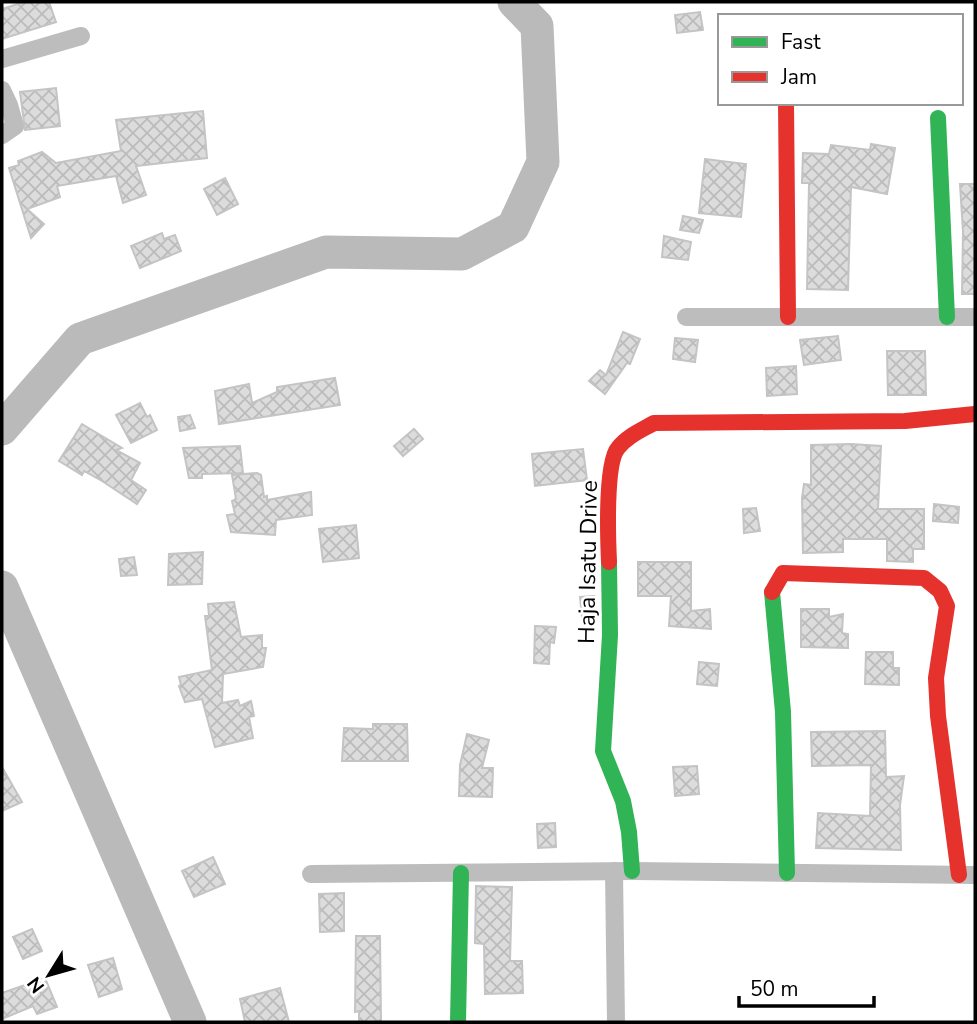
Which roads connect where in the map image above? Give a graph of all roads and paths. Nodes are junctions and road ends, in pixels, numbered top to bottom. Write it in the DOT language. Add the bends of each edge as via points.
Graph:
graph roads {
  1 [pos="81,36"];
  2 [pos="2,59"];
  3 [pos="2,90"];
  4 [pos="786,105"];
  5 [pos="938,118"];
  6 [pos="2,135"];
  7 [pos="686,317"];
  8 [pos="788,317"];
  9 [pos="947,317"];
  10 [pos="975,317"];
  11 [pos="975,414"];
  12 [pos="623,871"];
  13 [pos="461,873"];
  14 [pos="787,873"];
  15 [pos="311,874"];
  16 [pos="967,875"];
  17 [pos="458,1022"];
  18 [pos="616,1022"];
  1 -- 2 [label="street"];
  3 -- 6 [label="street" via="15,126"];
  4 -- 8 [label="street"];
  5 -- 9 [label="street"];
  7 -- 8 [label="street"];
  8 -- 9 [label="street"];
  9 -- 10 [label="street"];
  11 -- 12 [label="street, Haja Isatu Drive" via="905,421 654,424 616,449 608,522 610,635 603,751 623,801 629,832"];
  12 -- 13 [label="street"];
  12 -- 14 [label="street"];
  12 -- 18 [label="street"];
  13 -- 15 [label="street"];
  13 -- 17 [label="street"];
  14 -- 16 [label="street"];
  14 -- 16 [label="street" via="783,712 772,593 783,573 924,578 940,591 947,606 936,678 937,716"];
}
